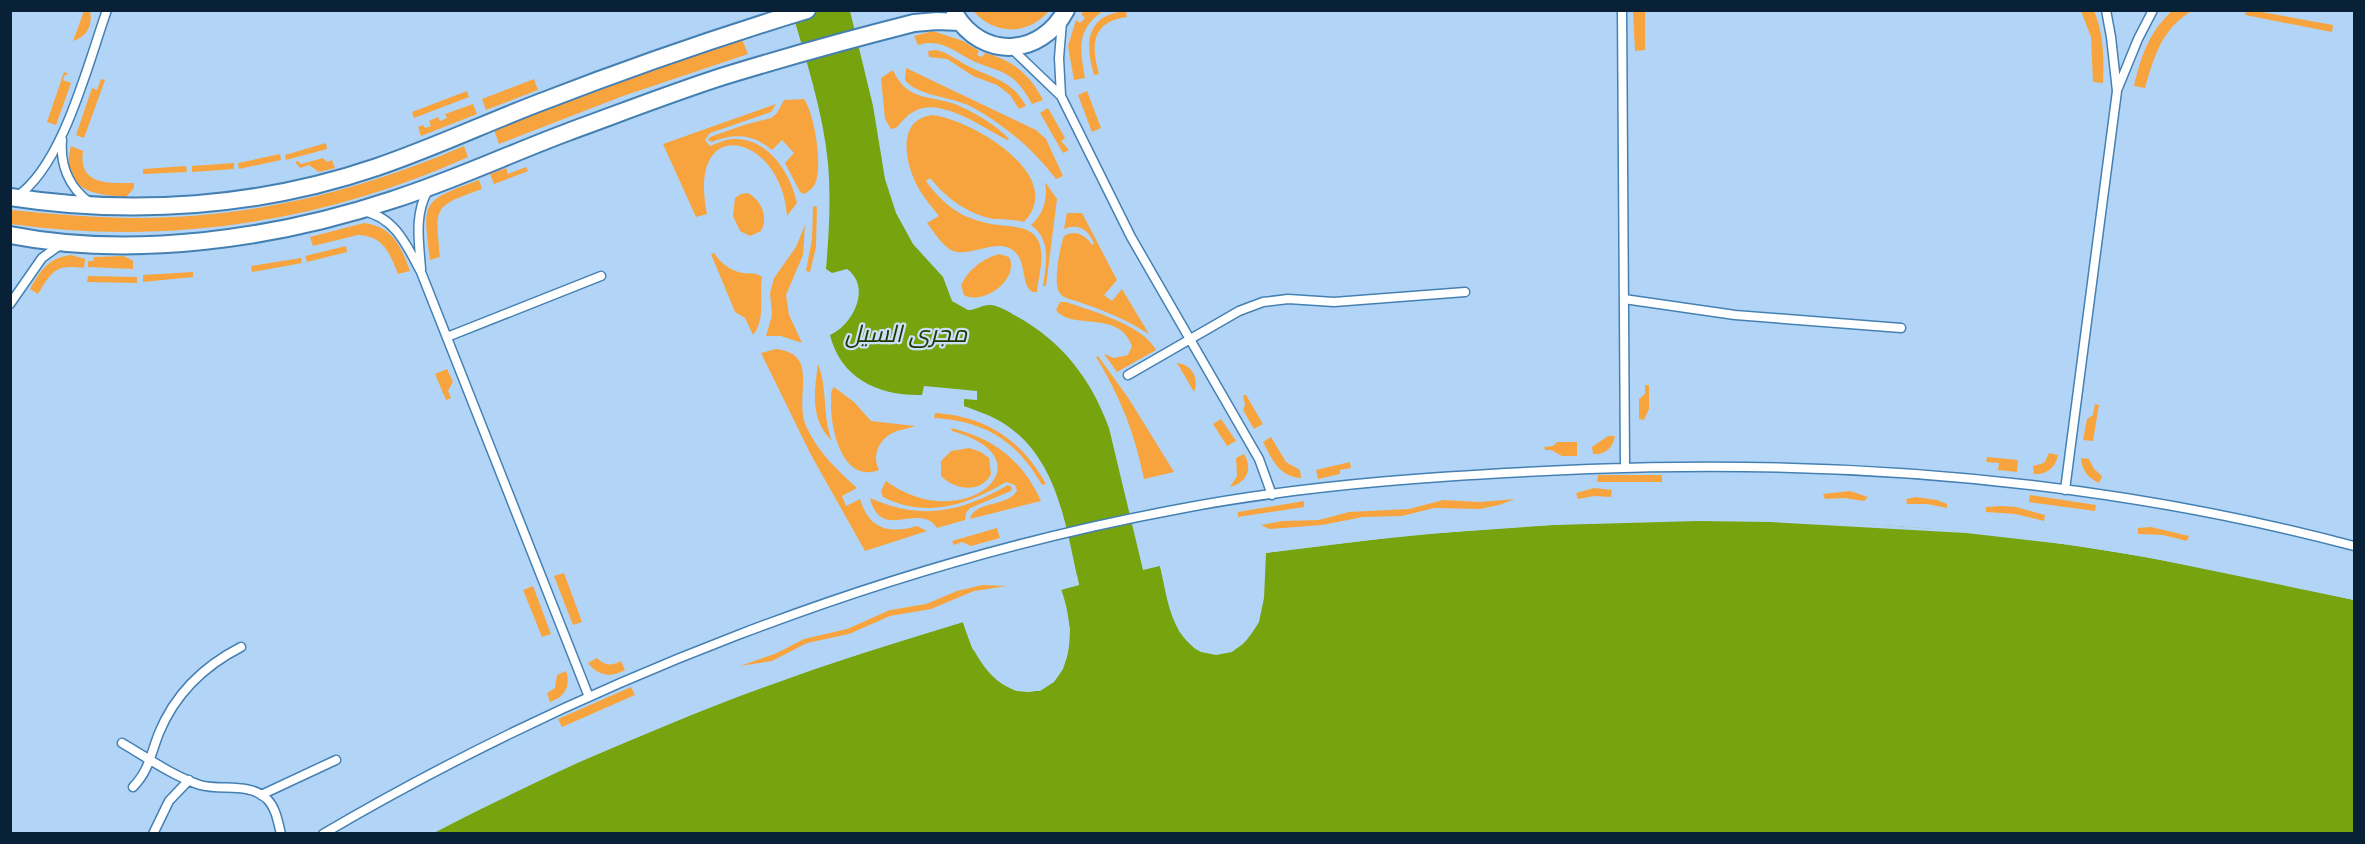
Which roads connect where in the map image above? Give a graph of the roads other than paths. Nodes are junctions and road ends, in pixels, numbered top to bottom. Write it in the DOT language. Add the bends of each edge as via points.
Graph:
graph roads {
  1 [pos="107,10"];
  2 [pos="807,10"];
  3 [pos="1623,10"];
  4 [pos="2106,10"];
  5 [pos="2152,10"];
  6 [pos="1064,15"];
  7 [pos="956,16"];
  8 [pos="1010,47"];
  9 [pos="2117,91"];
  10 [pos="1061,96"];
  11 [pos="62,136"];
  12 [pos="429,187"];
  13 [pos="13,197"];
  14 [pos="97,207"];
  15 [pos="359,211"];
  16 [pos="10,235"];
  17 [pos="64,243"];
  18 [pos="421,272"];
  19 [pos="601,276"];
  20 [pos="1465,292"];
  21 [pos="1624,299"];
  22 [pos="10,304"];
  23 [pos="1901,328"];
  24 [pos="447,337"];
  25 [pos="1189,340"];
  26 [pos="1128,375"];
  27 [pos="1624,468"];
  28 [pos="2065,490"];
  29 [pos="1272,495"];
  30 [pos="2355,546"];
  31 [pos="241,647"];
  32 [pos="589,697"];
  33 [pos="122,743"];
  34 [pos="151,760"];
  35 [pos="336,760"];
  36 [pos="189,780"];
  37 [pos="133,787"];
  38 [pos="261,795"];
  39 [pos="153,834"];
  40 [pos="281,834"];
  41 [pos="323,834"];
  1 -- 11 [label="lane"];
  2 -- 14 [label="street" via="593,82 412,155 336,180 217,202"];
  3 -- 21 [label="lane"];
  4 -- 9 [label="lane"];
  5 -- 9 [label="lane"];
  6 -- 8 [label="street" via="1048,34"];
  6 -- 10 [label="lane" via="1059,58"];
  7 -- 8 [label="street" via="977,38"];
  7 -- 12 [label="street" via="773,62 673,94"];
  8 -- 10 [label="lane"];
  9 -- 28 [label="lane"];
  10 -- 25 [label="lane" via="1131,237"];
  11 -- 13 [label="lane" via="37,178"];
  11 -- 14 [label="lane" via="65,172 78,192"];
  12 -- 15 [label="street"];
  12 -- 18 [label="lane" via="418,222"];
  13 -- 14 [label="street"];
  15 -- 17 [label="street" via="265,233 201,241"];
  15 -- 18 [label="lane" via="379,216 395,228"];
  16 -- 17 [label="street"];
  17 -- 22 [label="lane" via="42,258"];
  18 -- 24 [label="lane"];
  19 -- 24 [label="lane"];
  20 -- 25 [label="lane" via="1334,302 1263,302"];
  21 -- 23 [label="lane" via="1735,315"];
  21 -- 27 [label="lane"];
  24 -- 32 [label="lane"];
  25 -- 26 [label="lane"];
  25 -- 29 [label="lane" via="1250,442"];
  27 -- 28 [label="lane" via="1835,468"];
  27 -- 29 [label="lane" via="1421,478"];
  28 -- 30 [label="lane" via="2212,513"];
  29 -- 32 [label="lane" via="1143,516 939,567 696,652"];
  31 -- 34 [label="lane" via="210,665 184,690 165,719"];
  32 -- 41 [label="lane" via="472,752"];
  33 -- 34 [label="lane"];
  34 -- 36 [label="lane"];
  34 -- 37 [label="lane"];
  35 -- 38 [label="lane"];
  36 -- 38 [label="lane"];
  36 -- 39 [label="lane" via="169,801"];
  38 -- 40 [label="lane" via="272,805"];
}
